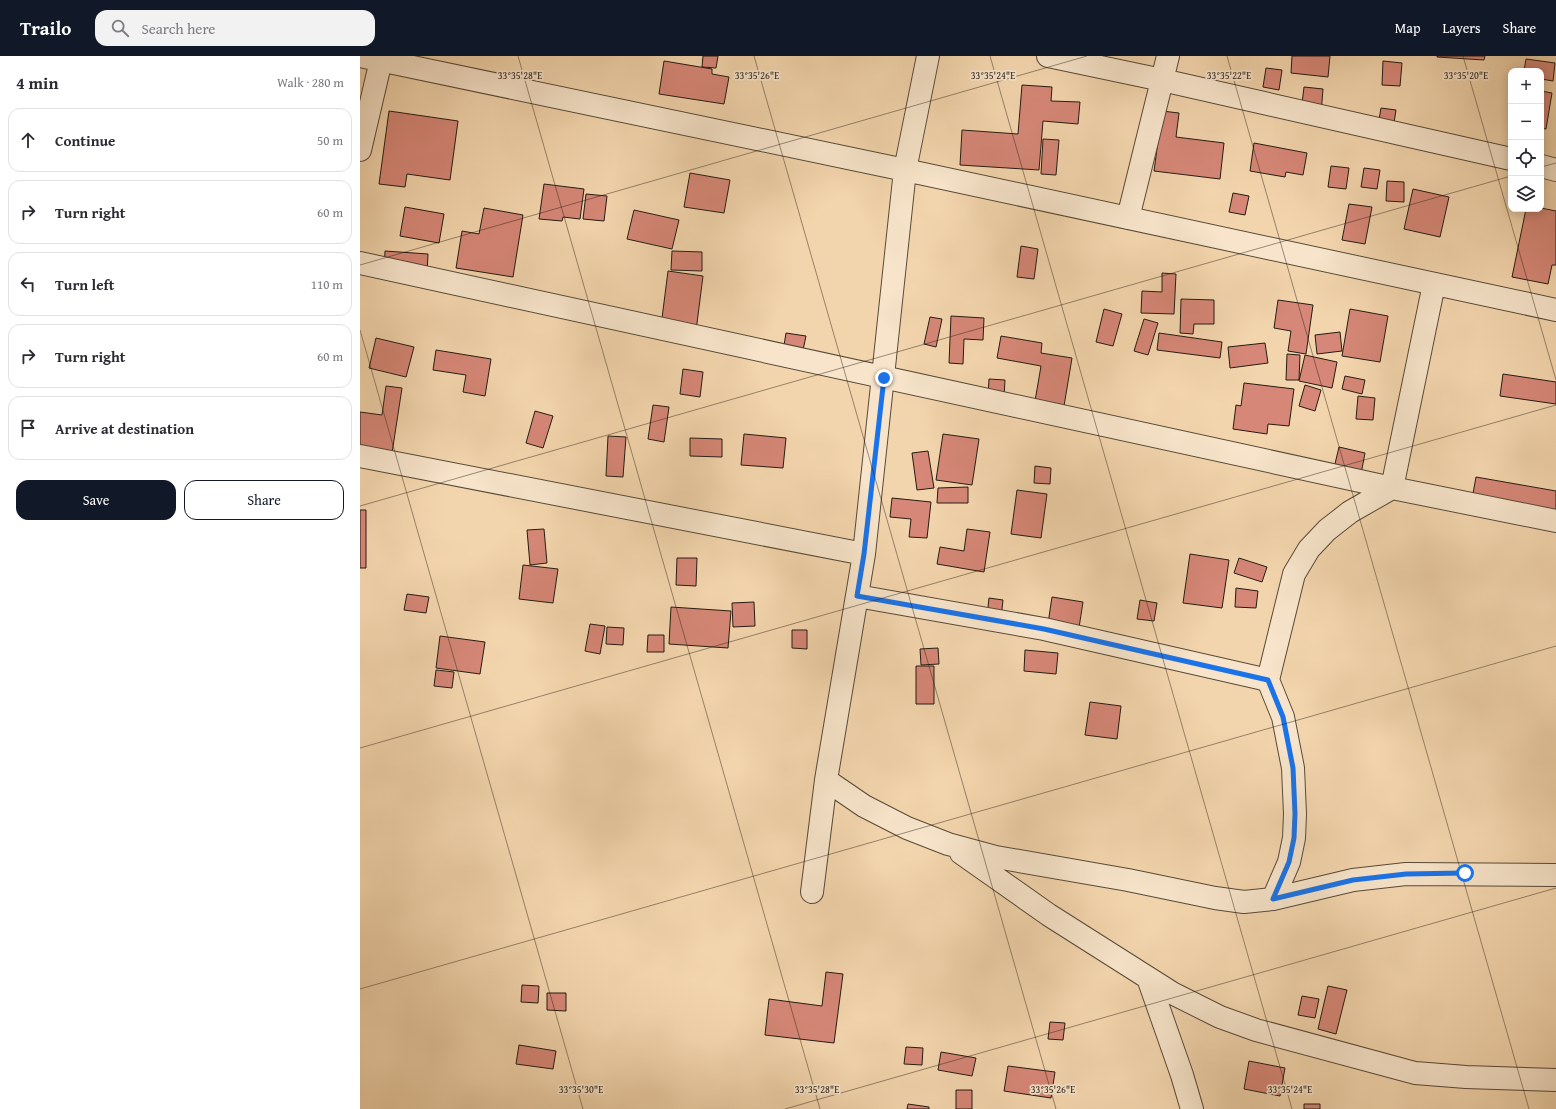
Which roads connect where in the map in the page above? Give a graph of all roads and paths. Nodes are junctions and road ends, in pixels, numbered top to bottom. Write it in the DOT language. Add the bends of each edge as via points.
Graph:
graph roads {
  1 [pos="360,56"];
  2 [pos="928,56"];
  3 [pos="1048,56"];
  4 [pos="1168,56"];
  5 [pos="382,58"];
  6 [pos="1162,80"];
  7 [pos="360,150"];
  8 [pos="1508,158"];
  9 [pos="1544,167"];
  10 [pos="905,170"];
  11 [pos="1556,170"];
  12 [pos="1128,218"];
  13 [pos="360,263"];
  14 [pos="1434,284"];
  15 [pos="1556,310"];
  16 [pos="884,378"];
  17 [pos="360,456"];
  18 [pos="1392,488"];
  19 [pos="1556,521"];
  20 [pos="864,554"];
  21 [pos="857,596"];
  22 [pos="1268,680"];
  23 [pos="826,780"];
  24 [pos="948,844"];
  25 [pos="1556,875"];
  26 [pos="812,892"];
  27 [pos="1273,899"];
  28 [pos="1148,978"];
  29 [pos="1556,1080"];
  30 [pos="1192,1109"];
  1 -- 5 [label="street"];
  2 -- 10 [label="street"];
  3 -- 6 [label="street"];
  4 -- 6 [label="street"];
  5 -- 7 [label="street"];
  5 -- 10 [label="street"];
  6 -- 8 [label="street"];
  6 -- 12 [label="street"];
  9 -- 11 [label="street"];
  10 -- 12 [label="street"];
  10 -- 16 [label="street"];
  12 -- 14 [label="street"];
  13 -- 16 [label="street"];
  14 -- 15 [label="street"];
  14 -- 18 [label="street"];
  16 -- 18 [label="street"];
  16 -- 20 [label="street"];
  17 -- 20 [label="street"];
  18 -- 19 [label="street"];
  18 -- 22 [label="street" via="1350,512 1327,530 1309,549 1294,574"];
  20 -- 21 [label="street"];
  21 -- 22 [label="street" via="1044,629"];
  21 -- 23 [label="street"];
  22 -- 27 [label="street" via="1283,717 1293,768 1295,814 1289,862"];
  23 -- 24 [label="street" via="864,806 907,828"];
  23 -- 26 [label="street"];
  24 -- 27 [label="street" via="996,857 1215,898 1244,902"];
  24 -- 28 [label="street" via="1049,915"];
  25 -- 27 [label="street" via="1406,874 1353,880"];
  28 -- 29 [label="street" via="1172,993 1256,1030 1359,1059 1415,1073"];
  28 -- 30 [label="street"];
}
